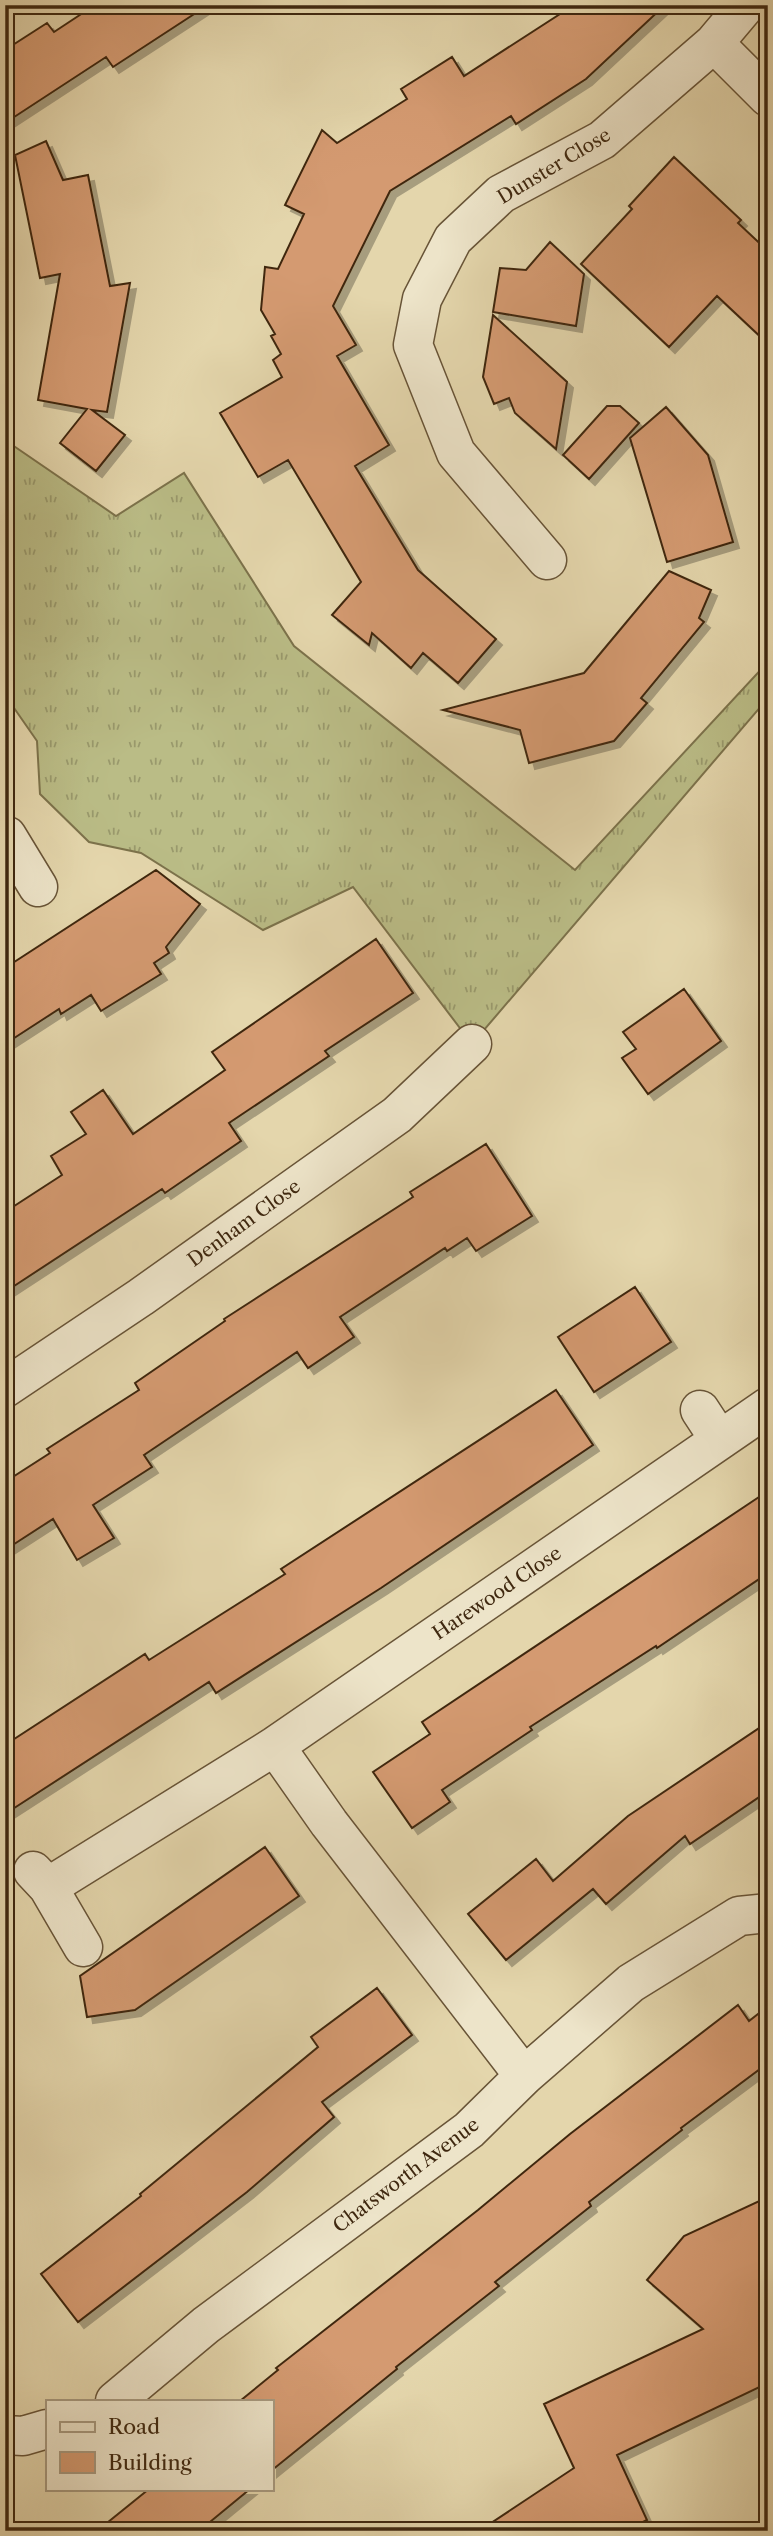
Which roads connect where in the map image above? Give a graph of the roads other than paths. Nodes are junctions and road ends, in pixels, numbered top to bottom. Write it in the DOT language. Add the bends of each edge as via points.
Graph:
graph roads {
  1 [pos="746,5"];
  2 [pos="714,43"];
  3 [pos="768,97"];
  4 [pos="547,560"];
  5 [pos="5,837"];
  6 [pos="38,887"];
  7 [pos="471,1044"];
  8 [pos="5,1388"];
  9 [pos="768,1407"];
  10 [pos="275,1746"];
  11 [pos="768,1913"];
  12 [pos="83,1947"];
  13 [pos="524,2076"];
  14 [pos="116,2400"];
  15 [pos="46,2429"];
  16 [pos="5,2435"];
  1 -- 2 [label="street, Dunster Close"];
  2 -- 3 [label="street"];
  2 -- 4 [label="street, Dunster Close" via="602,140 501,194 453,239 422,299 413,345 456,453"];
  5 -- 6 [label="street"];
  7 -- 8 [label="street, Denham Close" via="397,1115"];
  9 -- 10 [label="street, Harewood Close" via="709,1424 606,1517"];
  10 -- 12 [label="street, Harewood Close" via="41,1879"];
  10 -- 13 [label="street" via="329,1824"];
  11 -- 13 [label="street, Chatsworth Avenue" via="739,1916 631,1983"];
  13 -- 14 [label="street, Chatsworth Avenue" via="469,2130 206,2325"];
  15 -- 16 [label="street"];
}
